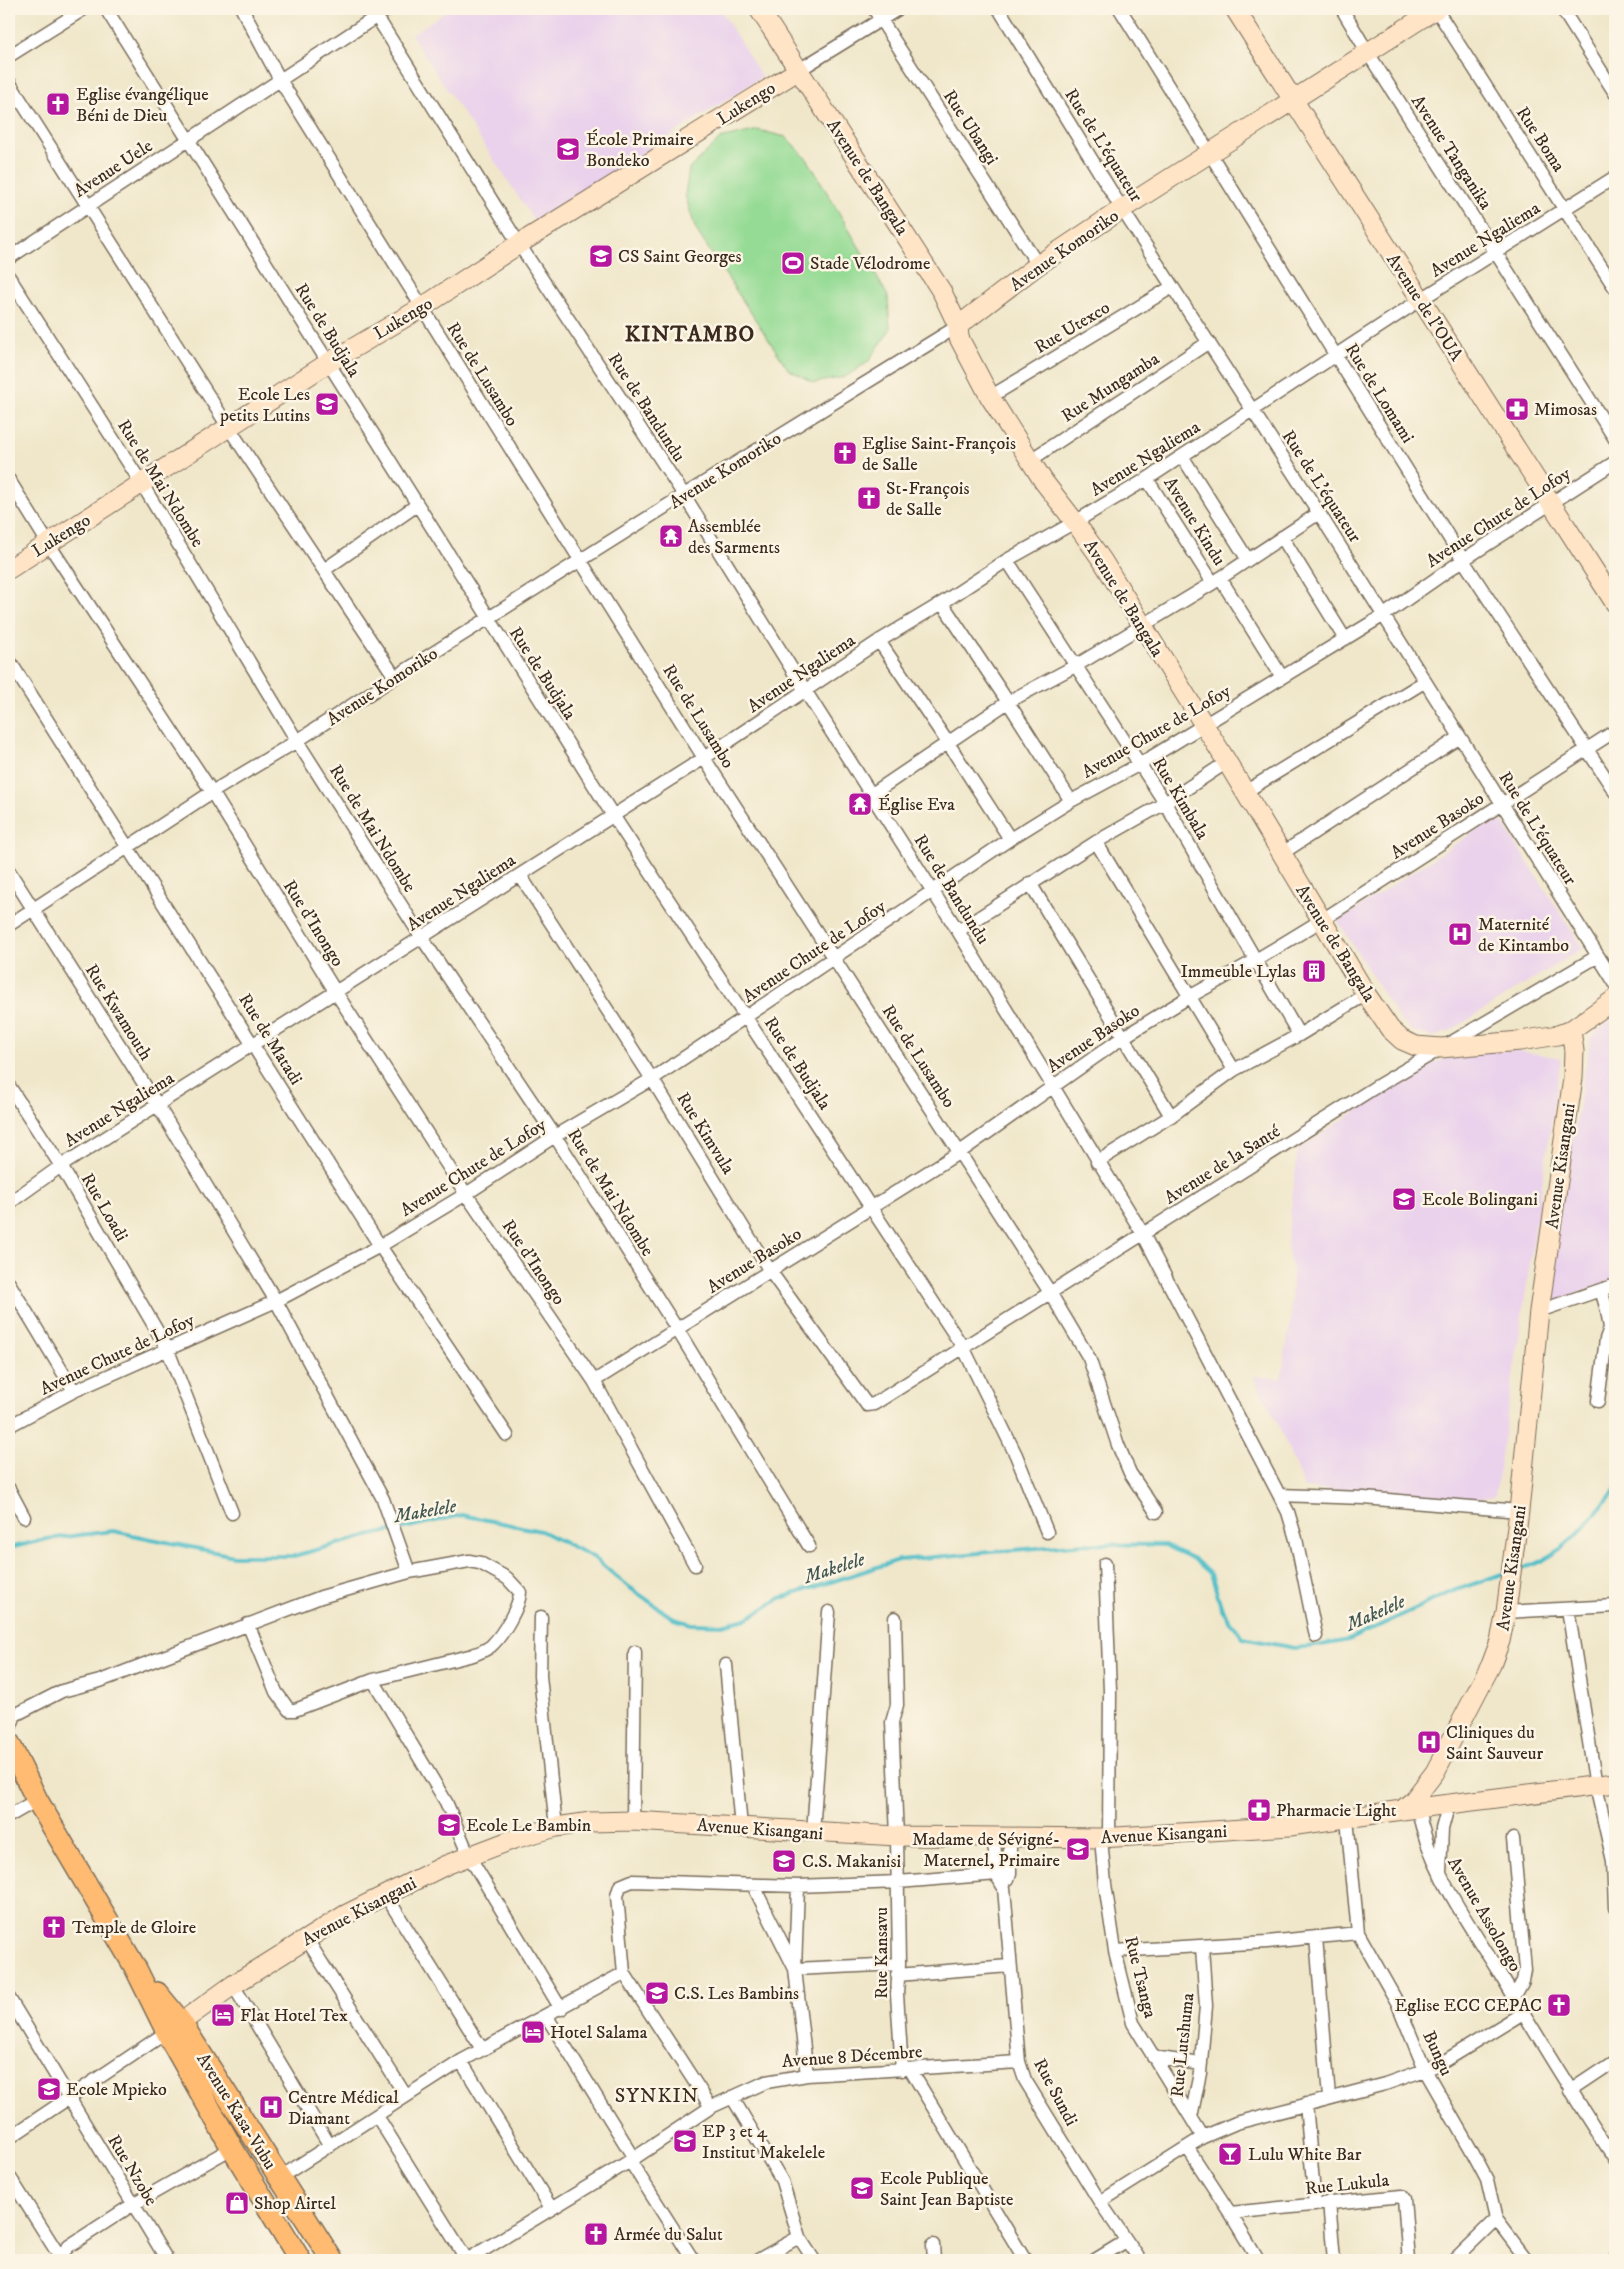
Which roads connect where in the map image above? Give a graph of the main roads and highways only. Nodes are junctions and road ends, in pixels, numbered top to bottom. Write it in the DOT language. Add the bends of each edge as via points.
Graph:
graph roads {
  1 [pos="9,1743"];
  2 [pos="174,2027"];
  3 [pos="300,2260"];
  4 [pos="332,2260"];
  1 -- 2 [label="main road, Avenue Kasa-Vubu" via="37,1800"];
  2 -- 3 [label="main road, Avenue Kasa-Vubu" via="232,2148"];
  2 -- 4 [label="main road, Avenue Kasa-Vubu"];
}
